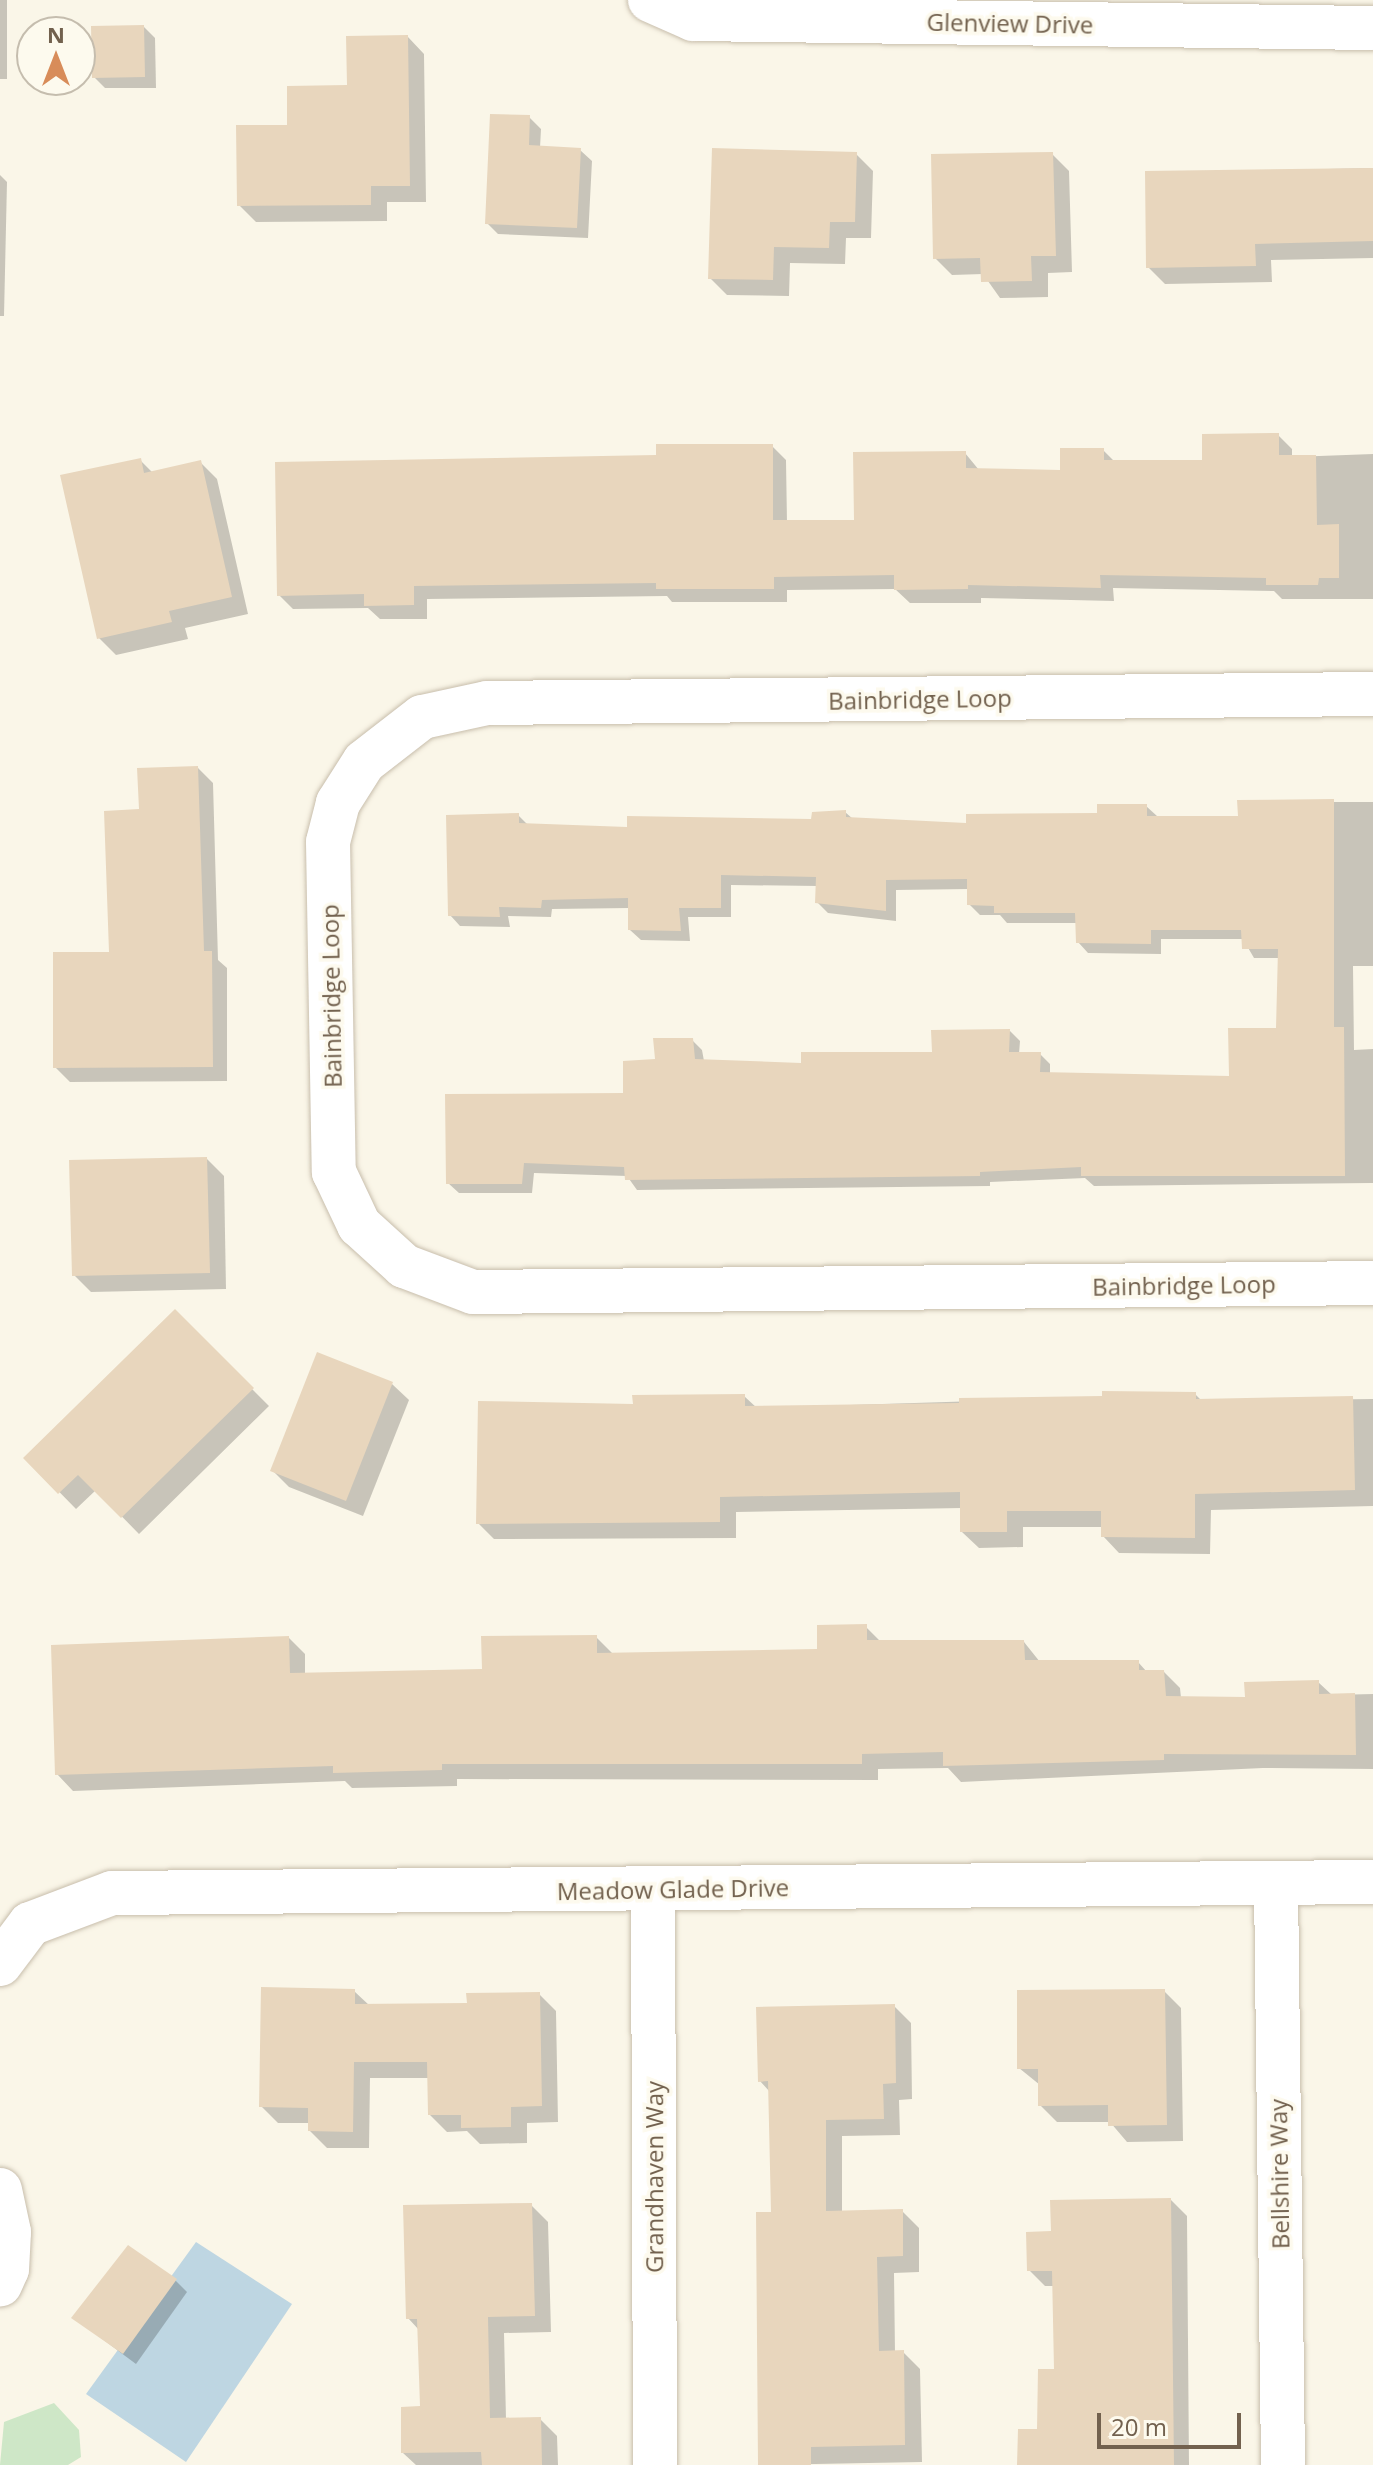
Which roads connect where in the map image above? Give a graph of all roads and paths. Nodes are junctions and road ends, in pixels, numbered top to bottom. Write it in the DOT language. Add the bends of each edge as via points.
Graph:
graph roads {
  1 [pos="650,0"];
  2 [pos="1373,28"];
  3 [pos="1373,694"];
  4 [pos="1373,1283"];
  5 [pos="1373,1882"];
  6 [pos="1276,1883"];
  7 [pos="653,1889"];
  8 [pos="0,1964"];
  9 [pos="0,2190"];
  10 [pos="0,2285"];
  11 [pos="655,2465"];
  12 [pos="1283,2465"];
  1 -- 2 [label="street, Glenview Drive" via="693,19"];
  3 -- 4 [label="street, Bainbridge Loop" via="487,703 422,717 364,762 338,803 328,842 334,1172 359,1225 404,1266 473,1292"];
  5 -- 6 [label="street, Meadow Glade Drive"];
  6 -- 7 [label="street, Meadow Glade Drive"];
  6 -- 12 [label="street, Bellshire Way"];
  7 -- 8 [label="street, Meadow Glade Drive" via="112,1893 30,1924"];
  7 -- 11 [label="street, Grandhaven Way"];
  9 -- 10 [label="street" via="9,2232 7,2269"];
}
